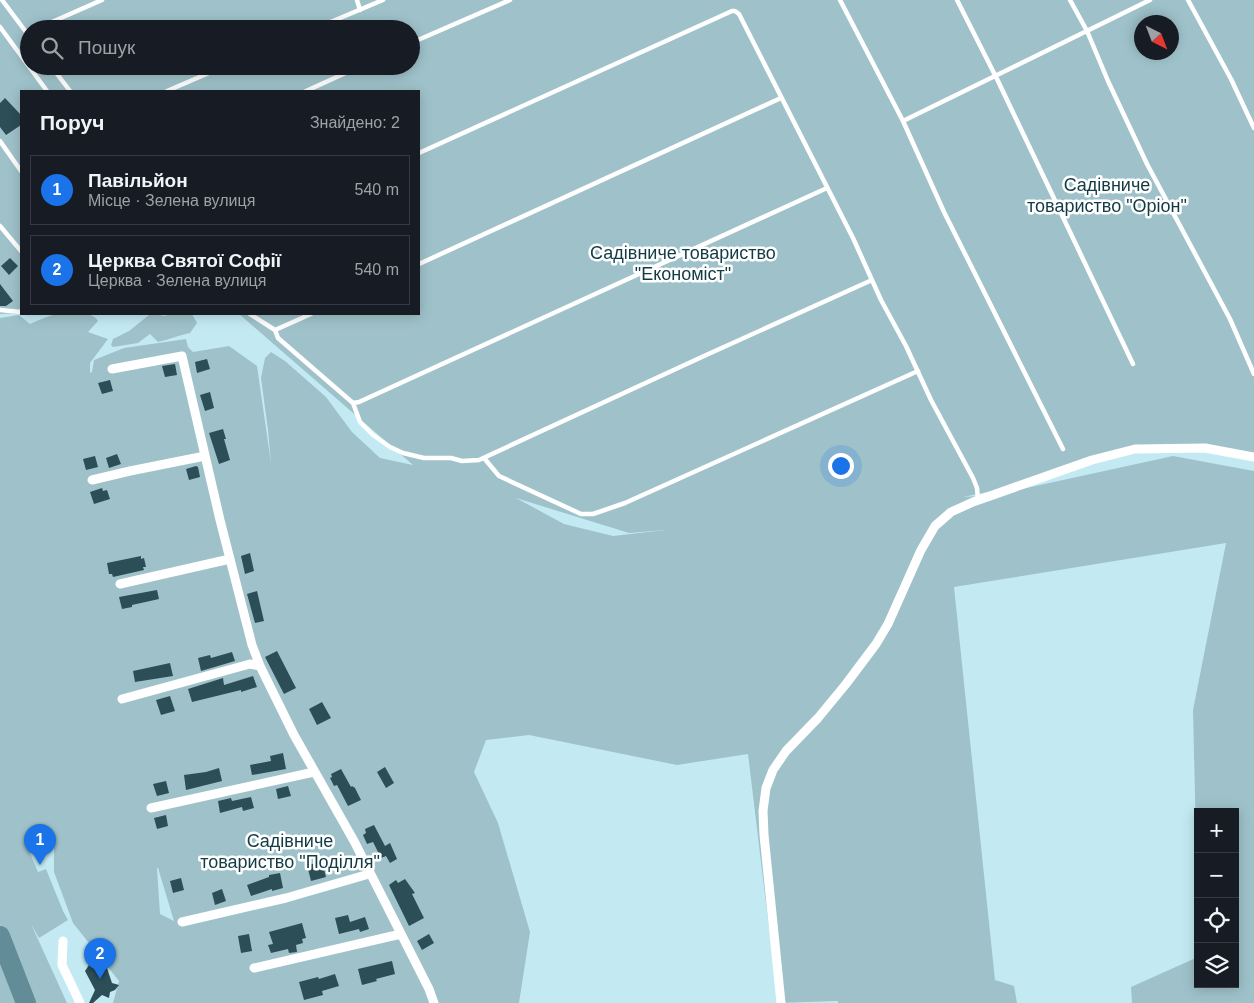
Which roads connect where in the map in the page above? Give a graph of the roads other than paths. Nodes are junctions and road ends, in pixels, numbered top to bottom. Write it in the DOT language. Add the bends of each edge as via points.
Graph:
graph roads {
  1 [pos="2,0"];
  2 [pos="102,0"];
  3 [pos="356,0"];
  4 [pos="383,0"];
  5 [pos="510,0"];
  6 [pos="840,0"];
  7 [pos="957,0"];
  8 [pos="1070,0"];
  9 [pos="1150,0"];
  10 [pos="1188,0"];
  11 [pos="360,10"];
  12 [pos="56,20"];
  13 [pos="336,20"];
  14 [pos="20,24"];
  15 [pos="0,27"];
  16 [pos="1087,31"];
  17 [pos="420,39"];
  18 [pos="20,54"];
  19 [pos="35,75"];
  20 [pos="58,75"];
  21 [pos="203,75"];
  22 [pos="341,75"];
  23 [pos="995,75"];
  24 [pos="46,90"];
  25 [pos="69,90"];
  26 [pos="169,90"];
  27 [pos="308,90"];
  28 [pos="781,98"];
  29 [pos="903,121"];
  30 [pos="1254,128"];
  31 [pos="0,141"];
  32 [pos="420,153"];
  33 [pos="20,170"];
  34 [pos="827,188"];
  35 [pos="0,226"];
  36 [pos="20,250"];
  37 [pos="420,264"];
  38 [pos="872,280"];
  39 [pos="0,310"];
  40 [pos="20,312"];
  41 [pos="252,315"];
  42 [pos="309,315"];
  43 [pos="275,330"];
  44 [pos="1133,364"];
  45 [pos="112,369"];
  46 [pos="918,371"];
  47 [pos="1254,374"];
  48 [pos="354,403"];
  49 [pos="1063,449"];
  50 [pos="205,456"];
  51 [pos="1254,457"];
  52 [pos="484,458"];
  53 [pos="92,480"];
  54 [pos="978,500"];
  55 [pos="230,559"];
  56 [pos="120,584"];
  57 [pos="260,666"];
  58 [pos="122,699"];
  59 [pos="314,772"];
  60 [pos="151,808"];
  61 [pos="369,874"];
  62 [pos="182,922"];
  63 [pos="401,934"];
  64 [pos="64,941"];
  65 [pos="254,968"];
  66 [pos="80,1003"];
  67 [pos="434,1003"];
  68 [pos="781,1003"];
  1 -- 14 [label="lane"];
  2 -- 12 [label="lane"];
  3 -- 11 [label="lane"];
  4 -- 11 [label="lane"];
  5 -- 17 [label="lane"];
  6 -- 29 [label="lane"];
  7 -- 23 [label="lane"];
  8 -- 16 [label="lane"];
  9 -- 16 [label="lane"];
  10 -- 30 [label="lane"];
  11 -- 13 [label="lane"];
  15 -- 18 [label="lane"];
  16 -- 23 [label="lane"];
  16 -- 47 [label="lane" via="1147,164 1230,319"];
  19 -- 24 [label="lane"];
  20 -- 25 [label="lane"];
  21 -- 26 [label="lane"];
  22 -- 27 [label="lane"];
  23 -- 29 [label="lane"];
  23 -- 44 [label="lane"];
  28 -- 32 [label="lane" via="739,14 732,11"];
  28 -- 34 [label="lane"];
  28 -- 37 [label="lane"];
  29 -- 49 [label="lane" via="944,212"];
  31 -- 33 [label="lane"];
  34 -- 38 [label="lane"];
  34 -- 48 [label="lane"];
  35 -- 36 [label="lane"];
  38 -- 46 [label="lane"];
  38 -- 52 [label="lane"];
  39 -- 40 [label="lane"];
  41 -- 43 [label="lane"];
  42 -- 43 [label="lane"];
  43 -- 48 [label="lane" via="278,338"];
  45 -- 50 [label="street" via="182,356"];
  46 -- 52 [label="lane" via="625,503 593,514 581,514 498,476"];
  46 -- 54 [label="lane" via="977,488"];
  48 -- 52 [label="lane" via="360,422 390,447 424,458 451,458 462,462"];
  50 -- 53 [label="street"];
  50 -- 55 [label="street"];
  51 -- 54 [label="street" via="1205,448 1134,450 1092,460"];
  54 -- 68 [label="street" via="951,512 935,526 876,644 773,770 766,788 763,811"];
  55 -- 56 [label="street"];
  55 -- 57 [label="street"];
  57 -- 58 [label="street" via="250,664"];
  57 -- 59 [label="street"];
  59 -- 60 [label="street"];
  59 -- 61 [label="street"];
  61 -- 62 [label="street" via="286,898"];
  61 -- 63 [label="street"];
  63 -- 65 [label="street"];
  63 -- 67 [label="street"];
  64 -- 66 [label="street" via="62,965"];
}
